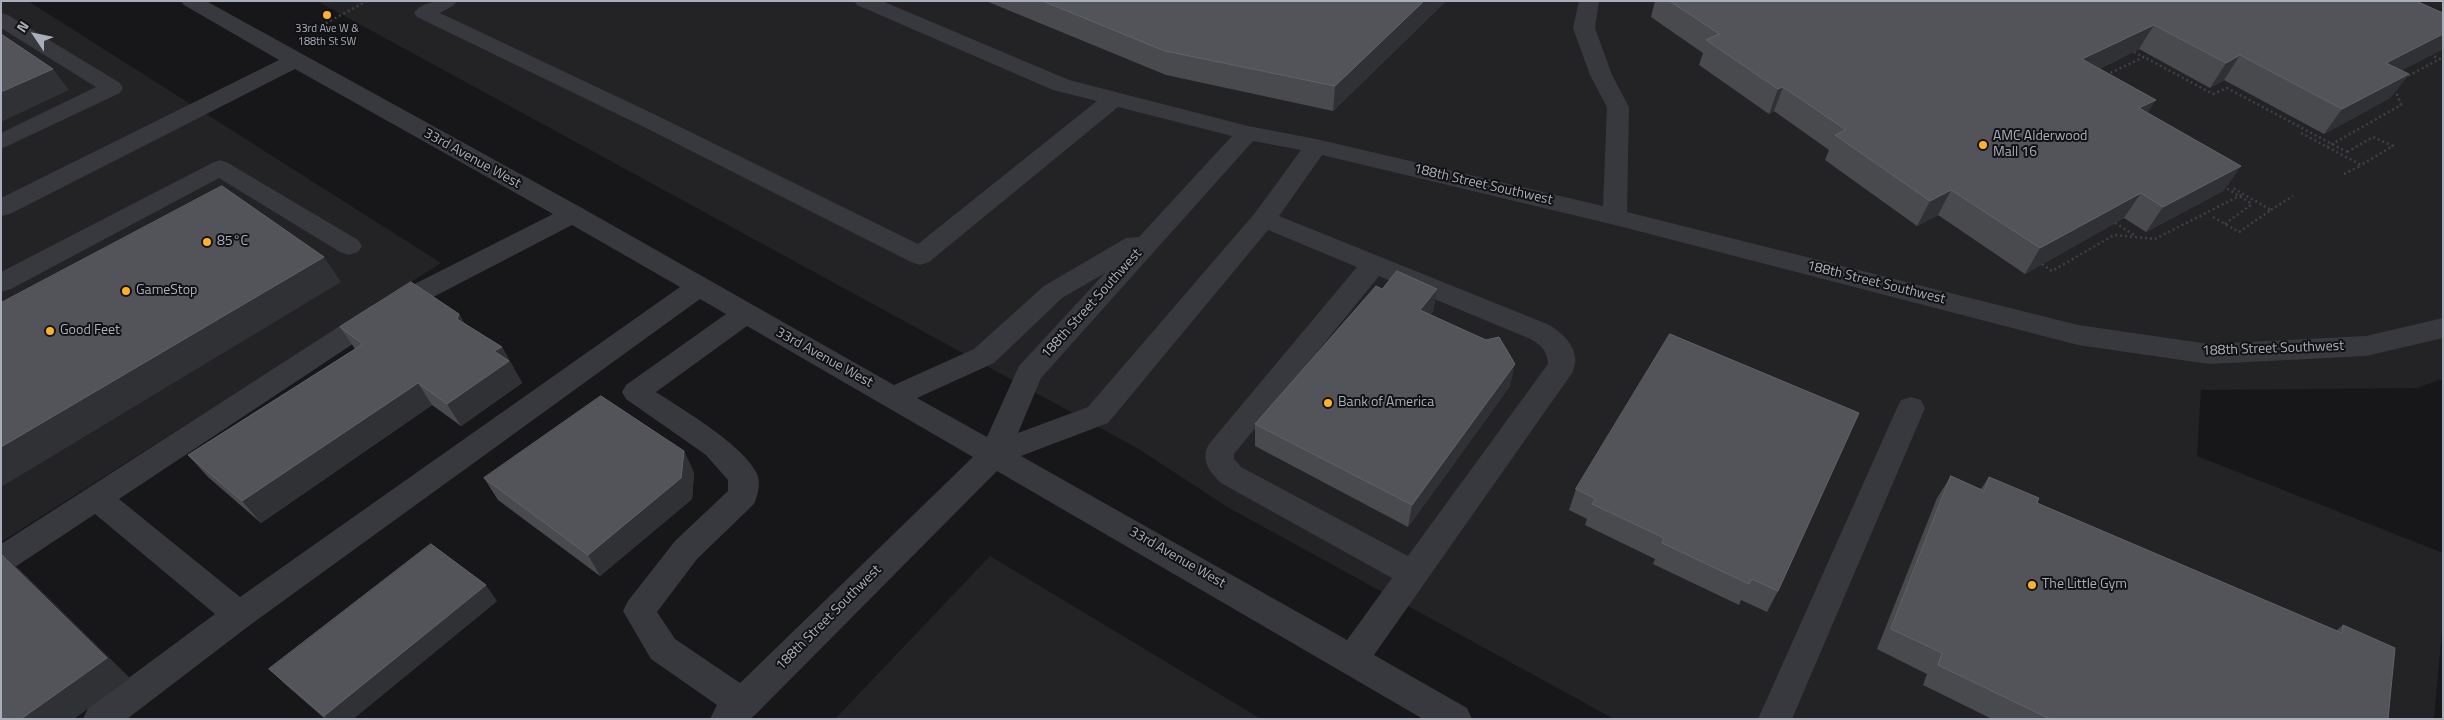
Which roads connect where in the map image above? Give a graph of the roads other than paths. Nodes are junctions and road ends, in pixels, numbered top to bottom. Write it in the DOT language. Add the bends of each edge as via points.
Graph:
graph roads {
  1 [pos="192,1"];
  2 [pos="446,1"];
  3 [pos="864,1"];
  4 [pos="1589,1"];
  5 [pos="1,19"];
  6 [pos="294,61"];
  7 [pos="1114,99"];
  8 [pos="1248,133"];
  9 [pos="1,142"];
  10 [pos="1316,146"];
  11 [pos="1,208"];
  12 [pos="573,214"];
  13 [pos="1615,217"];
  14 [pos="1264,219"];
  15 [pos="1158,231"];
  16 [pos="349,246"];
  17 [pos="1374,264"];
  18 [pos="2,283"];
  19 [pos="698,287"];
  20 [pos="744,314"];
  21 [pos="2443,328"];
  22 [pos="894,397"];
  23 [pos="1911,408"];
  24 [pos="996,454"];
  25 [pos="97,498"];
  26 [pos="1,560"];
  27 [pos="1412,574"];
  28 [pos="239,615"];
  29 [pos="1352,659"];
  30 [pos="735,711"];
  31 [pos="100,719"];
  32 [pos="1455,719"];
  33 [pos="1775,719"];
  1 -- 6 [label="street, 33rd Avenue West"];
  2 -- 7 [label="street" via="424,13 650,120 920,256"];
  3 -- 7 [label="street" via="1061,85"];
  4 -- 13 [label="street" via="1584,28 1601,75 1618,106"];
  5 -- 9 [label="street" via="112,88"];
  6 -- 11 [label="street"];
  6 -- 12 [label="street, 33rd Avenue West"];
  7 -- 8 [label="street"];
  8 -- 10 [label="street, 188th Street Southwest"];
  8 -- 15 [label="street, 188th Street Southwest"];
  10 -- 13 [label="street, 188th Street Southwest"];
  10 -- 14 [label="street, 188th Street Southwest"];
  12 -- 19 [label="street, 33rd Avenue West"];
  12 -- 25 [label="street" via="380,313"];
  13 -- 21 [label="street, 188th Street Southwest" via="2078,335 2209,354 2366,346"];
  14 -- 17 [label="street"];
  14 -- 24 [label="street, 188th Street Southwest" via="1098,415"];
  15 -- 22 [label="street" via="1053,292 984,356"];
  15 -- 24 [label="street, 188th Street Southwest" via="1028,373"];
  16 -- 18 [label="street" via="220,168"];
  17 -- 27 [label="street" via="1219,452 1220,463 1231,475"];
  17 -- 27 [label="street" via="1551,337 1563,353 1562,366"];
  19 -- 20 [label="street, 33rd Avenue West"];
  19 -- 28 [label="street"];
  20 -- 22 [label="street, 33rd Avenue West"];
  20 -- 30 [label="street" via="636,392 716,447 742,476 742,496 686,550 639,611 664,649"];
  22 -- 24 [label="street, 33rd Avenue West"];
  23 -- 33 [label="street"];
  24 -- 29 [label="street, 33rd Avenue West"];
  24 -- 30 [label="street, 188th Street Southwest"];
  25 -- 26 [label="street"];
  25 -- 28 [label="street"];
  27 -- 29 [label="street"];
  28 -- 31 [label="street"];
  29 -- 32 [label="street, 33rd Avenue West"];
}
